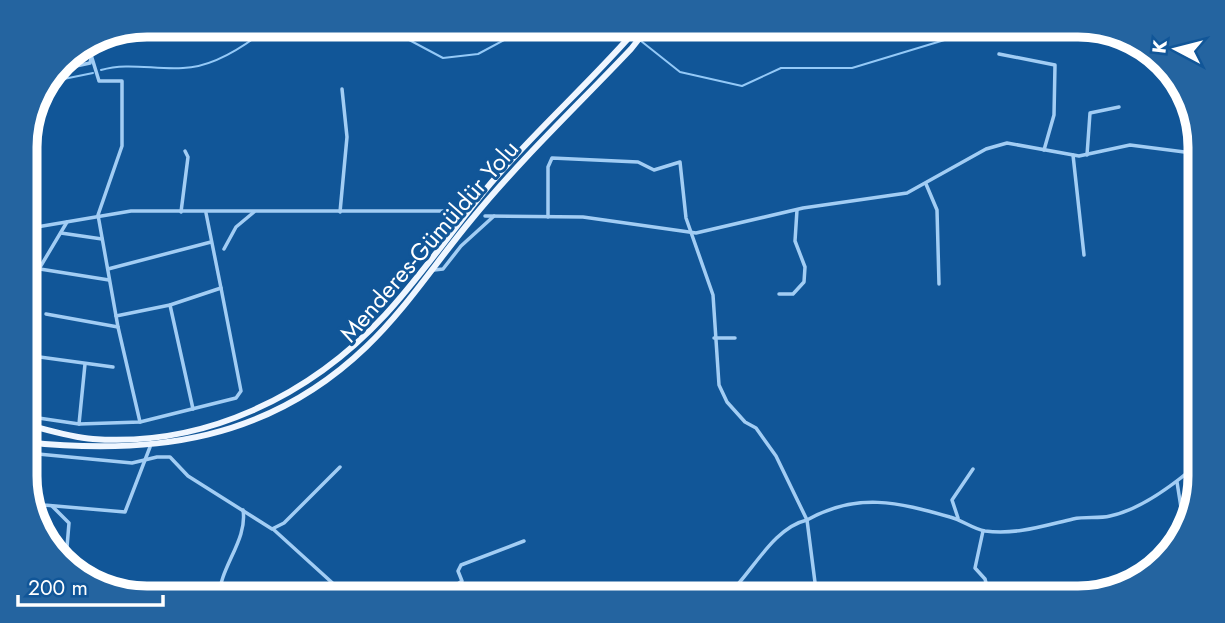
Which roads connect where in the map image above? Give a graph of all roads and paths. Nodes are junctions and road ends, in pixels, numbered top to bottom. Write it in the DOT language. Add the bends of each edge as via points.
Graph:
graph roads {
  1 [pos="629,37"];
  2 [pos="640,37"];
  3 [pos="93,51"];
  4 [pos="999,54"];
  5 [pos="92,58"];
  6 [pos="70,68"];
  7 [pos="342,89"];
  8 [pos="1119,107"];
  9 [pos="185,151"];
  10 [pos="1044,151"];
  11 [pos="1188,152"];
  12 [pos="1073,155"];
  13 [pos="1087,155"];
  14 [pos="926,184"];
  15 [pos="797,210"];
  16 [pos="460,211"];
  17 [pos="181,212"];
  18 [pos="254,212"];
  19 [pos="340,212"];
  20 [pos="206,213"];
  21 [pos="98,215"];
  22 [pos="485,216"];
  23 [pos="494,216"];
  24 [pos="548,217"];
  25 [pos="67,222"];
  26 [pos="37,227"];
  27 [pos="690,232"];
  28 [pos="61,233"];
  29 [pos="102,239"];
  30 [pos="211,242"];
  31 [pos="224,250"];
  32 [pos="1084,255"];
  33 [pos="40,269"];
  34 [pos="108,269"];
  35 [pos="432,270"];
  36 [pos="37,276"];
  37 [pos="108,280"];
  38 [pos="939,284"];
  39 [pos="221,288"];
  40 [pos="779,294"];
  41 [pos="170,305"];
  42 [pos="46,314"];
  43 [pos="116,316"];
  44 [pos="118,327"];
  45 [pos="714,338"];
  46 [pos="735,338"];
  47 [pos="37,357"];
  48 [pos="85,364"];
  49 [pos="113,367"];
  50 [pos="193,409"];
  51 [pos="37,418"];
  52 [pos="140,422"];
  53 [pos="79,424"];
  54 [pos="37,427"];
  55 [pos="37,443"];
  56 [pos="150,447"];
  57 [pos="37,455"];
  58 [pos="145,461"];
  59 [pos="340,467"];
  60 [pos="974,469"];
  61 [pos="1188,472"];
  62 [pos="1177,482"];
  63 [pos="42,504"];
  64 [pos="52,506"];
  65 [pos="243,510"];
  66 [pos="1182,513"];
  67 [pos="807,520"];
  68 [pos="959,520"];
  69 [pos="272,528"];
  70 [pos="983,531"];
  71 [pos="524,541"];
  72 [pos="68,553"];
  73 [pos="221,586"];
  74 [pos="336,586"];
  75 [pos="455,586"];
  76 [pos="738,586"];
  77 [pos="815,586"];
  78 [pos="987,586"];
  1 -- 54 [label="main road, Menderes-Gümüldür Yolu" via="494,180 387,313 303,386 230,419 160,436 94,439"];
  2 -- 35 [label="main road, Menderes-Gümüldür Yolu" via="484,205"];
  3 -- 5 [label="street"];
  4 -- 10 [label="street" via="1055,65 1054,115"];
  5 -- 6 [label="street"];
  5 -- 21 [label="street" via="99,81 122,80 122,146"];
  7 -- 19 [label="street" via="347,136"];
  8 -- 13 [label="street" via="1090,113"];
  9 -- 17 [label="street"];
  10 -- 12 [label="street"];
  10 -- 14 [label="street" via="998,145"];
  11 -- 13 [label="street" via="1130,145"];
  12 -- 13 [label="street"];
  12 -- 32 [label="street"];
  14 -- 15 [label="street" via="888,198"];
  14 -- 38 [label="street" via="937,210"];
  15 -- 27 [label="street"];
  15 -- 40 [label="street" via="795,242 805,267 804,282 793,294"];
  16 -- 19 [label="street"];
  17 -- 20 [label="street"];
  17 -- 21 [label="street"];
  18 -- 19 [label="street"];
  18 -- 20 [label="street"];
  18 -- 31 [label="street" via="236,227"];
  20 -- 30 [label="street"];
  21 -- 25 [label="street"];
  21 -- 29 [label="street"];
  22 -- 23 [label="street"];
  23 -- 24 [label="street"];
  23 -- 35 [label="street" via="443,269"];
  24 -- 27 [label="street" via="631,222"];
  24 -- 27 [label="street" via="552,158 638,162 654,170 680,162"];
  25 -- 26 [label="street"];
  25 -- 28 [label="street"];
  27 -- 45 [label="street" via="713,295"];
  28 -- 29 [label="street"];
  28 -- 33 [label="street"];
  29 -- 34 [label="street"];
  30 -- 34 [label="street"];
  30 -- 39 [label="street"];
  33 -- 36 [label="street"];
  33 -- 37 [label="street"];
  34 -- 37 [label="street"];
  35 -- 56 [label="main road, Menderes-Gümüldür Yolu" via="365,348 287,405 210,435"];
  37 -- 43 [label="street"];
  39 -- 41 [label="street"];
  39 -- 50 [label="street" via="241,391 236,398"];
  41 -- 43 [label="street"];
  41 -- 50 [label="street"];
  42 -- 44 [label="street"];
  43 -- 44 [label="street"];
  44 -- 52 [label="street"];
  45 -- 46 [label="street"];
  45 -- 67 [label="street" via="719,385 727,402 772,449"];
  47 -- 48 [label="street"];
  48 -- 49 [label="street"];
  48 -- 53 [label="street"];
  50 -- 52 [label="street"];
  51 -- 53 [label="street"];
  52 -- 53 [label="street"];
  55 -- 56 [label="main road, Menderes-Gümüldür Yolu" via="98,449"];
  56 -- 58 [label="street"];
  57 -- 58 [label="street"];
  58 -- 64 [label="street" via="125,512"];
  58 -- 65 [label="street" via="170,457 188,476"];
  59 -- 69 [label="street" via="284,523"];
  60 -- 68 [label="street" via="952,500"];
  61 -- 62 [label="street"];
  62 -- 66 [label="street"];
  62 -- 70 [label="street" via="1130,510 1108,517 1078,518 1029,531"];
  63 -- 64 [label="street"];
  64 -- 72 [label="street" via="68,523"];
  65 -- 69 [label="street"];
  65 -- 73 [label="street" via="244,526"];
  67 -- 68 [label="street" via="833,508 880,500"];
  67 -- 76 [label="street" via="783,531"];
  67 -- 77 [label="street"];
  68 -- 70 [label="street"];
  69 -- 74 [label="street"];
  70 -- 78 [label="street" via="975,568"];
  71 -- 75 [label="street" via="461,565 462,581"];
}
